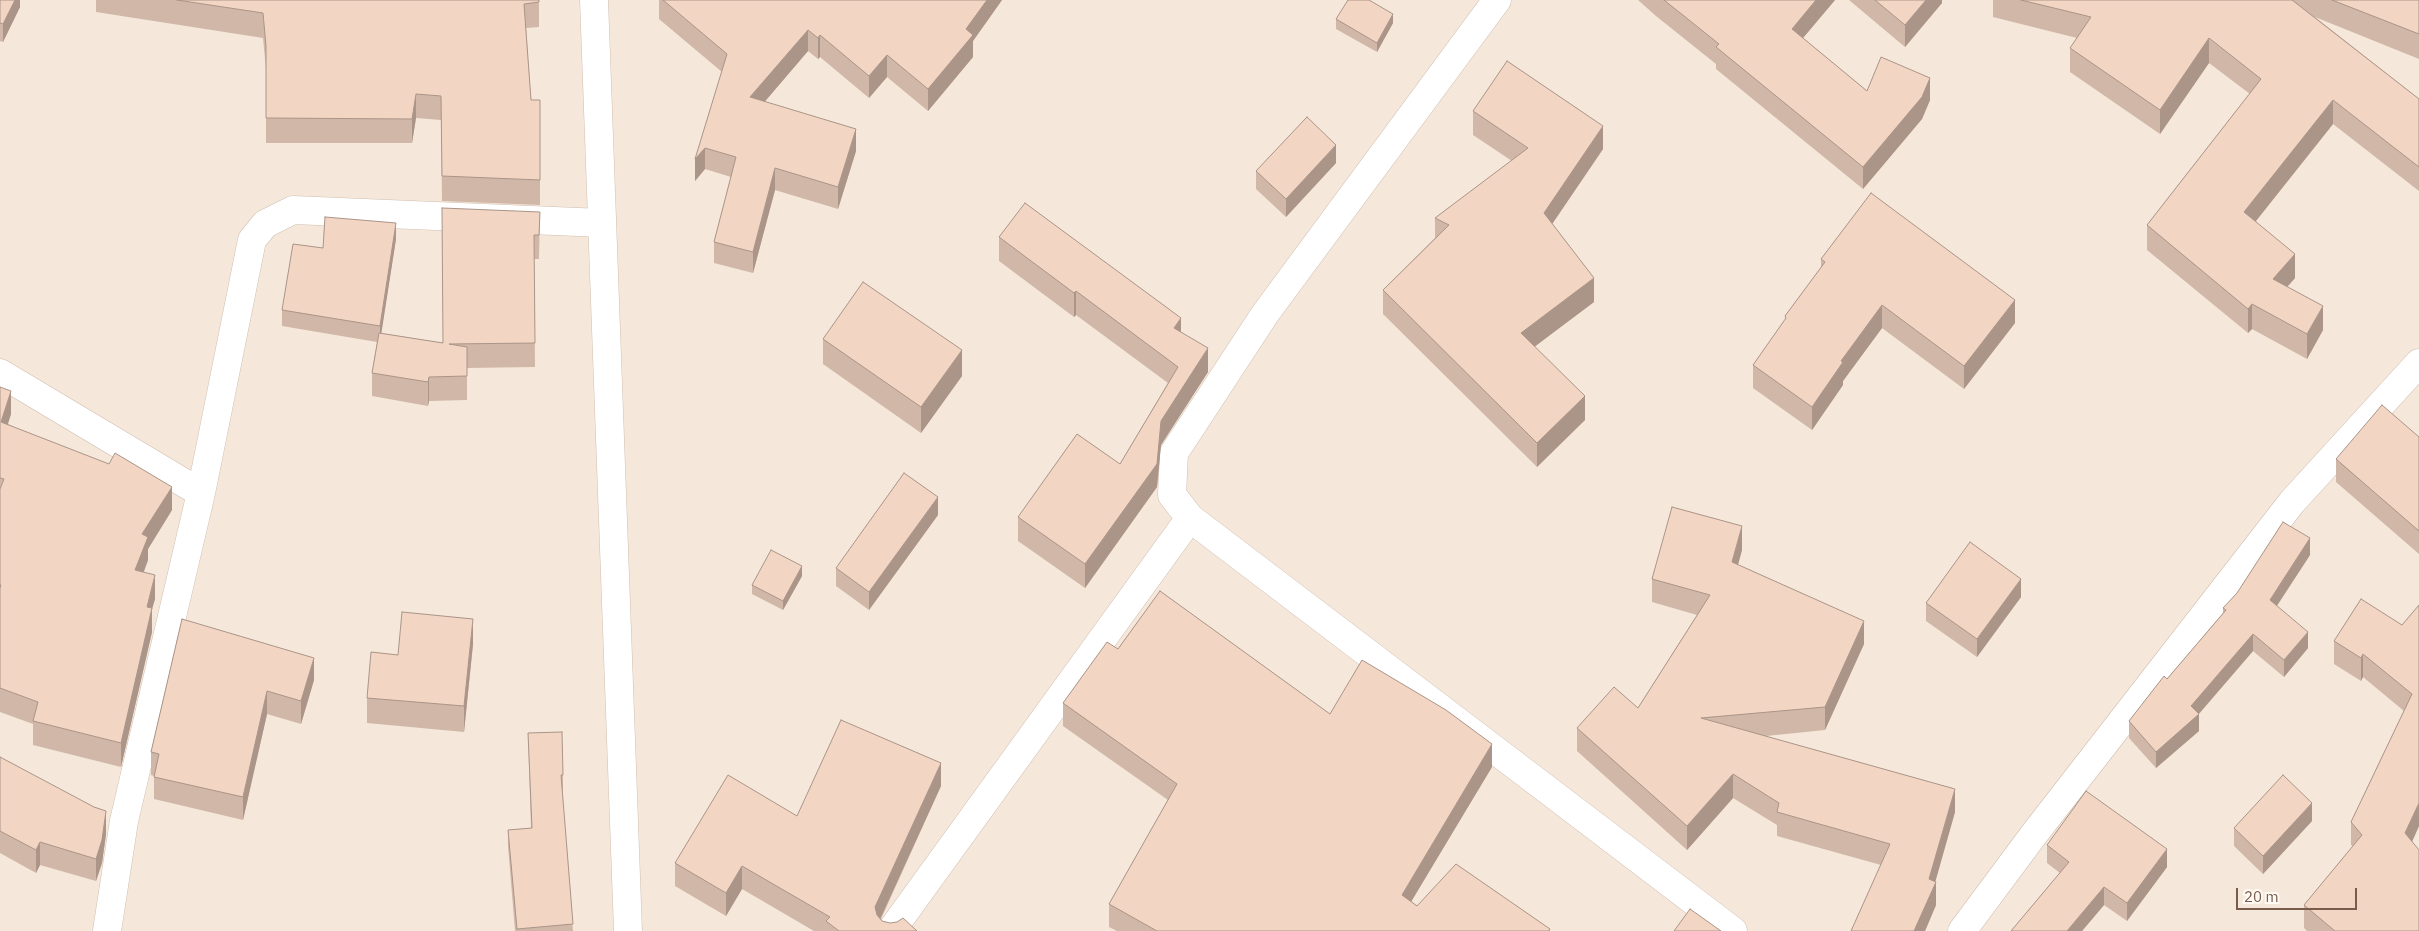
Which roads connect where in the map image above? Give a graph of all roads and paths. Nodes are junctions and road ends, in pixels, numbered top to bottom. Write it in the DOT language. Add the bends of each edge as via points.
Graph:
graph roads {
  1 [pos="594,0"];
  2 [pos="1497,0"];
  3 [pos="602,223"];
  4 [pos="2419,363"];
  5 [pos="0,373"];
  6 [pos="201,493"];
  7 [pos="1190,518"];
  8 [pos="107,931"];
  9 [pos="628,931"];
  10 [pos="891,931"];
  11 [pos="1733,931"];
  12 [pos="1962,931"];
  1 -- 3 [label="street"];
  2 -- 7 [label="street" via="1265,314 1174,453 1172,495"];
  3 -- 6 [label="street" via="294,210 265,224 252,240"];
  3 -- 9 [label="street"];
  4 -- 12 [label="street" via="2292,502"];
  5 -- 6 [label="street"];
  6 -- 8 [label="street" via="124,821"];
  7 -- 10 [label="street"];
  7 -- 11 [label="street"];
}
